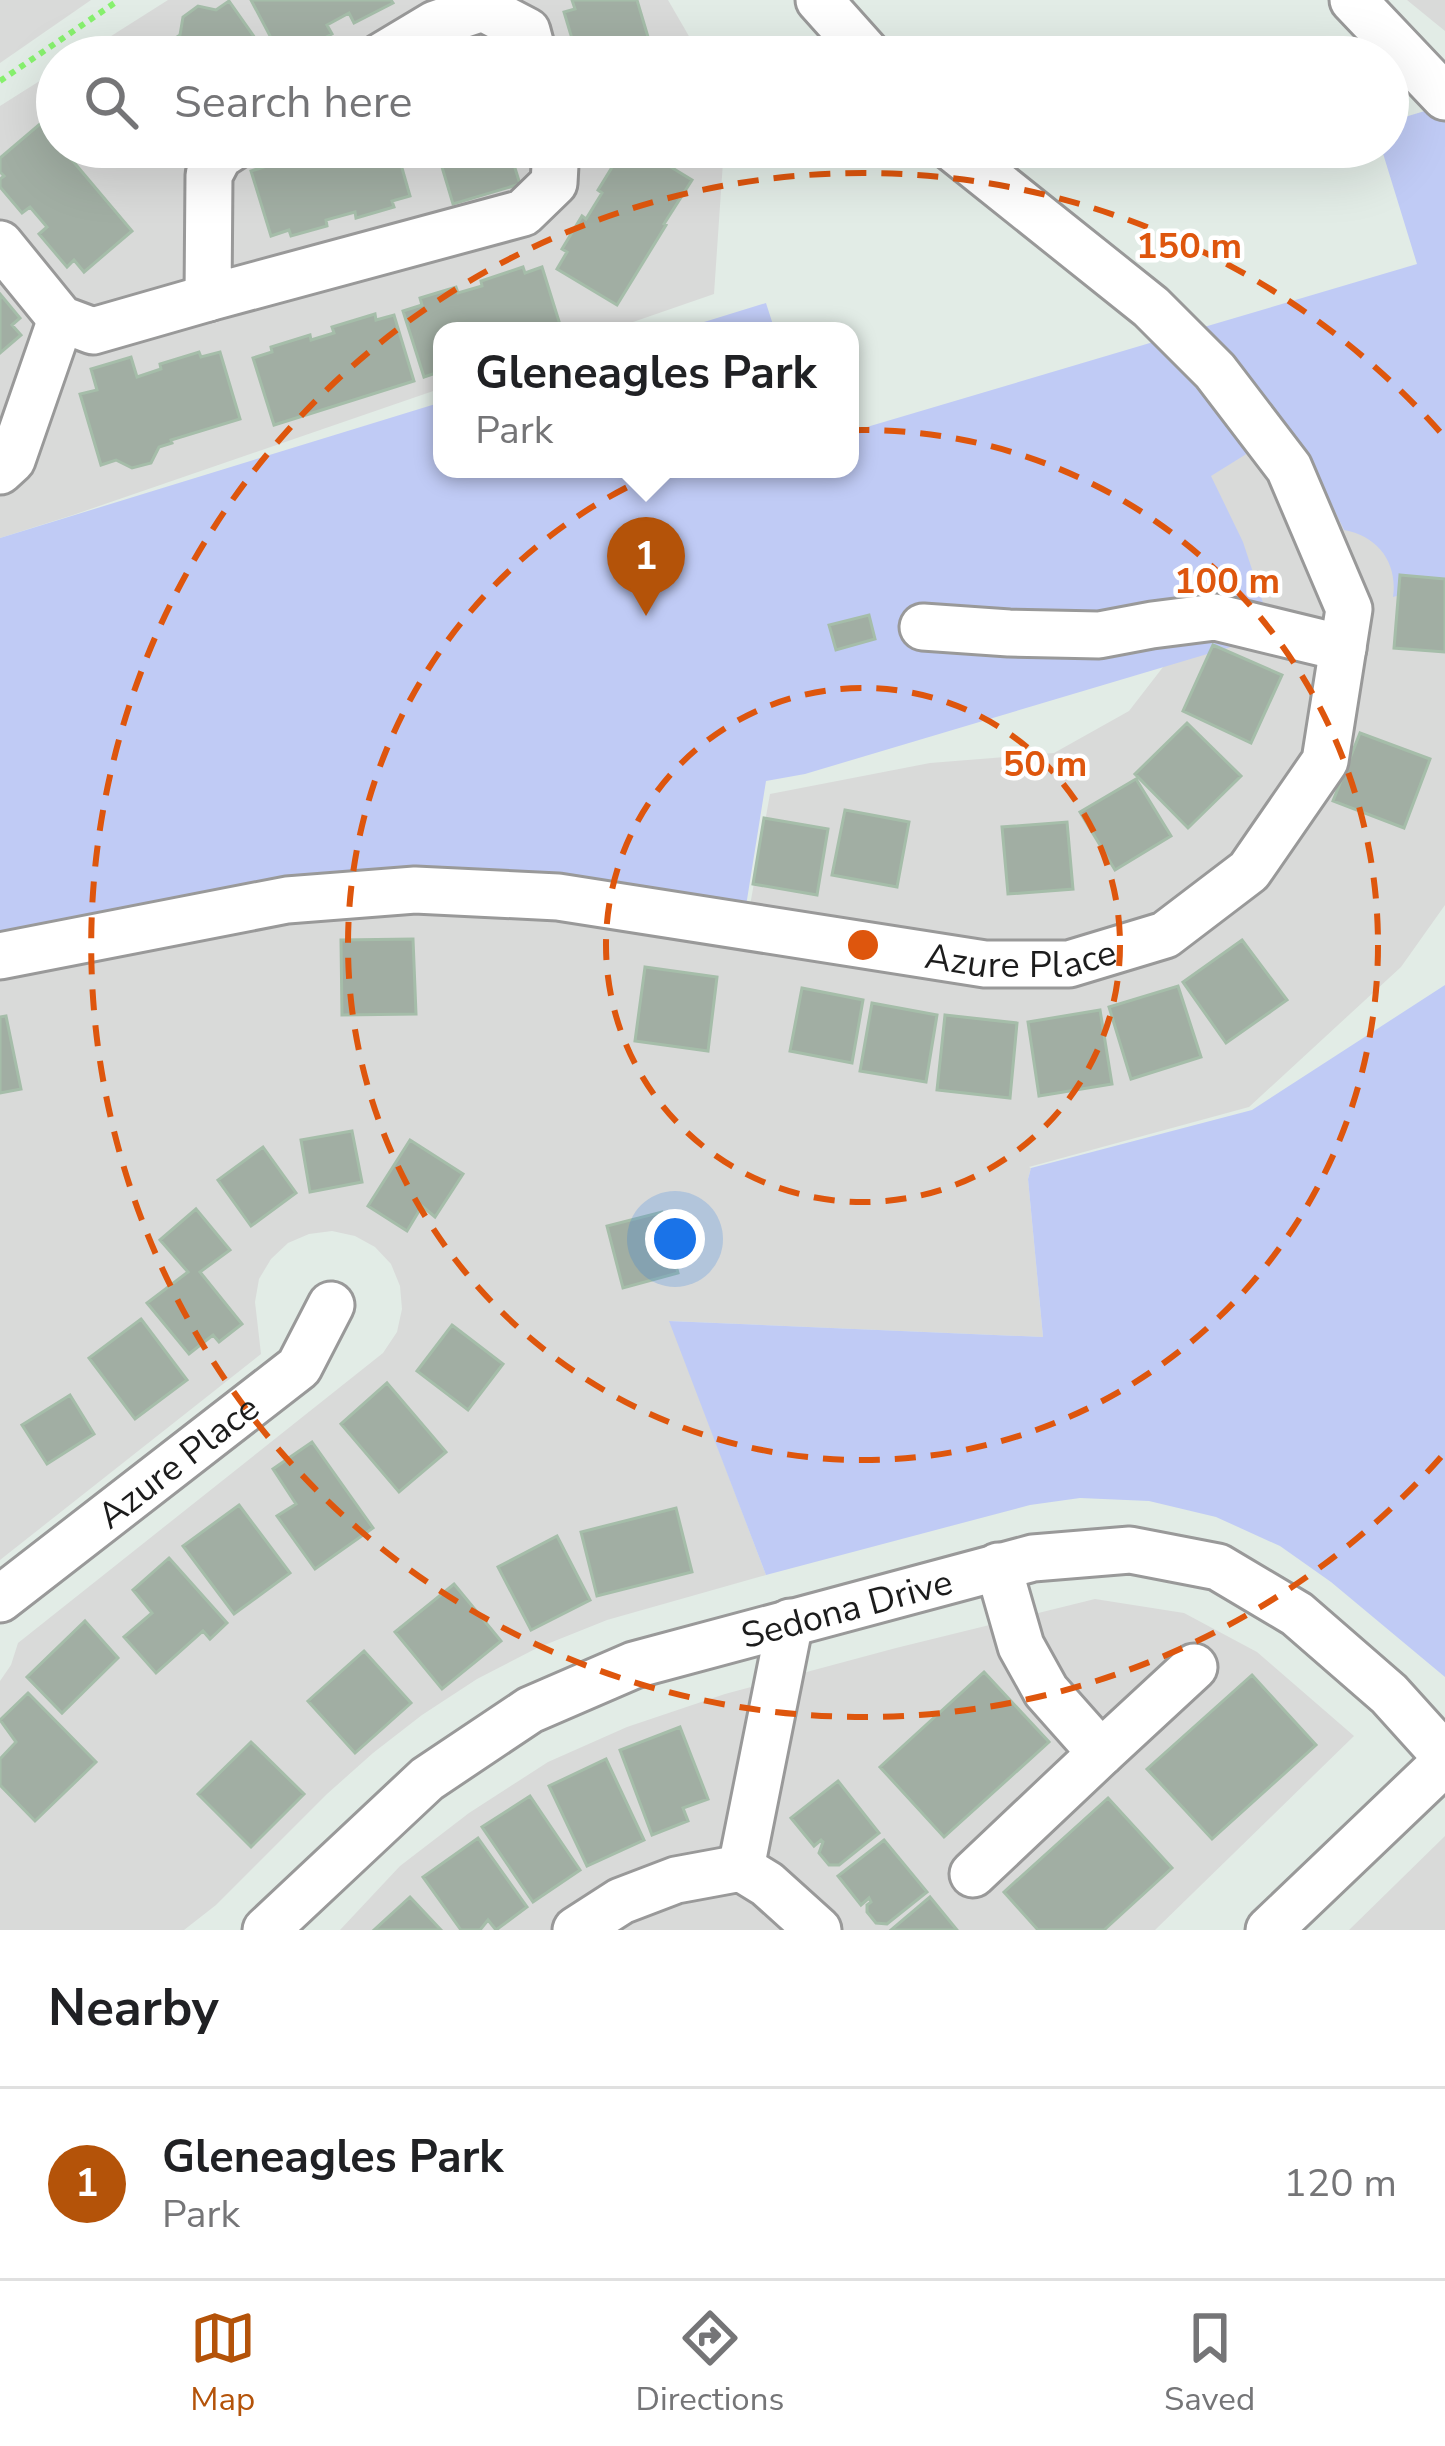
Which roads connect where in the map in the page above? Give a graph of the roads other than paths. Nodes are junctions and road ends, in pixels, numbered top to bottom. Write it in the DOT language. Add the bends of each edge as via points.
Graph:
graph roads {
  1 [pos="819,0"];
  2 [pos="1353,0"];
  3 [pos="415,36"];
  4 [pos="528,36"];
  5 [pos="851,36"];
  6 [pos="1387,36"];
  7 [pos="1409,59"];
  8 [pos="1445,97"];
  9 [pos="212,168"];
  10 [pos="555,168"];
  11 [pos="977,168"];
  12 [pos="0,244"];
  13 [pos="208,298"];
  14 [pos="61,319"];
  15 [pos="0,471"];
  16 [pos="923,628"];
  17 [pos="1342,648"];
  18 [pos="0,956"];
  19 [pos="331,1305"];
  20 [pos="998,1566"];
  21 [pos="0,1599"];
  22 [pos="790,1622"];
  23 [pos="1194,1667"];
  24 [pos="1101,1754"];
  25 [pos="1445,1759"];
  26 [pos="741,1868"];
  27 [pos="973,1874"];
  28 [pos="266,1930"];
  29 [pos="576,1930"];
  30 [pos="818,1930"];
  31 [pos="1269,1930"];
  1 -- 5 [label="street"];
  2 -- 6 [label="street"];
  3 -- 4 [label="street" via="483,8"];
  7 -- 8 [label="street"];
  9 -- 13 [label="street"];
  10 -- 13 [label="street" via="554,183 523,213"];
  11 -- 17 [label="street, Azure Place" via="1151,307 1215,371 1288,468 1349,609"];
  12 -- 14 [label="street"];
  13 -- 14 [label="street" via="93,331"];
  14 -- 15 [label="street" via="12,460"];
  16 -- 17 [label="street" via="1099,634 1215,617"];
  17 -- 18 [label="street, Azure Place" via="1325,760 1249,872 1165,935 1069,964 985,964 558,897 415,890 286,900"];
  19 -- 21 [label="street, Azure Place" via="299,1367"];
  20 -- 22 [label="street, Sedona Drive"];
  20 -- 24 [label="street" via="1021,1646 1046,1691"];
  20 -- 25 [label="street, Sedona Drive" via="1130,1550 1218,1567 1297,1614 1389,1694"];
  22 -- 26 [label="street"];
  22 -- 28 [label="street, Sedona Drive" via="634,1665 530,1710 427,1780"];
  23 -- 24 [label="street"];
  24 -- 27 [label="street"];
  25 -- 31 [label="street"];
  26 -- 29 [label="street" via="676,1880"];
  26 -- 30 [label="street"];
}
